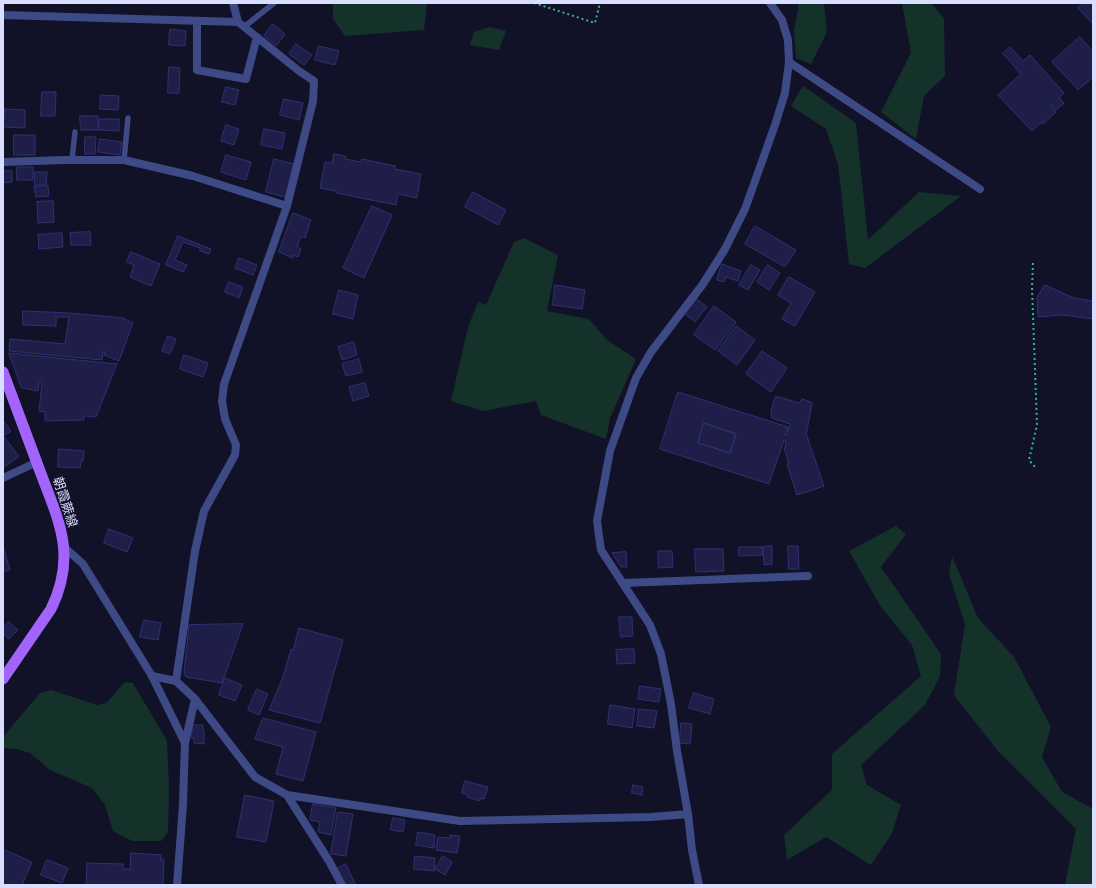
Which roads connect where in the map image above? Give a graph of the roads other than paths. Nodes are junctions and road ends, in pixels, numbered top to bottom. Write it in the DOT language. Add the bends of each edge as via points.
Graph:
graph roads {
  1 [pos="233,3"];
  2 [pos="274,3"];
  3 [pos="770,3"];
  4 [pos="3,14"];
  5 [pos="197,22"];
  6 [pos="241,24"];
  7 [pos="258,37"];
  8 [pos="789,62"];
  9 [pos="128,118"];
  10 [pos="75,132"];
  11 [pos="72,160"];
  12 [pos="124,160"];
  13 [pos="3,162"];
  14 [pos="980,188"];
  15 [pos="287,206"];
  16 [pos="3,372"];
  17 [pos="36,462"];
  18 [pos="3,478"];
  19 [pos="64,547"];
  20 [pos="808,576"];
  21 [pos="623,583"];
  22 [pos="152,676"];
  23 [pos="3,679"];
  24 [pos="176,681"];
  25 [pos="195,699"];
  26 [pos="185,743"];
  27 [pos="287,795"];
  28 [pos="688,814"];
  29 [pos="177,885"];
  30 [pos="342,885"];
  31 [pos="699,885"];
  1 -- 6 [label="street"];
  2 -- 6 [label="lane"];
  3 -- 8 [label="street" via="782,20 788,40"];
  4 -- 5 [label="street"];
  5 -- 6 [label="street"];
  5 -- 7 [label="street" via="197,70 246,79"];
  6 -- 7 [label="street"];
  7 -- 15 [label="street" via="314,81 313,101"];
  8 -- 14 [label="street"];
  8 -- 21 [label="street" via="785,93 745,209 703,284 651,352 636,378 610,451 597,521 601,550"];
  9 -- 12 [label="lane"];
  10 -- 11 [label="lane"];
  11 -- 12 [label="street"];
  11 -- 13 [label="street"];
  12 -- 15 [label="street" via="193,176"];
  15 -- 24 [label="street" via="224,384 222,401 225,419 236,445 235,455 204,511 195,551"];
  16 -- 17 [label="main road, 朝霞蕨線"];
  17 -- 18 [label="street"];
  17 -- 19 [label="main road, 朝霞蕨線" via="58,518"];
  19 -- 22 [label="street" via="83,564"];
  19 -- 23 [label="main road, 朝霞蕨線" via="62,580 56,599"];
  20 -- 21 [label="street"];
  21 -- 28 [label="street" via="650,625 661,654"];
  22 -- 24 [label="street"];
  22 -- 26 [label="street"];
  24 -- 25 [label="street"];
  25 -- 26 [label="street"];
  25 -- 27 [label="street" via="255,777"];
  26 -- 29 [label="street"];
  27 -- 28 [label="street" via="460,821"];
  27 -- 30 [label="street"];
  28 -- 31 [label="street"];
}
